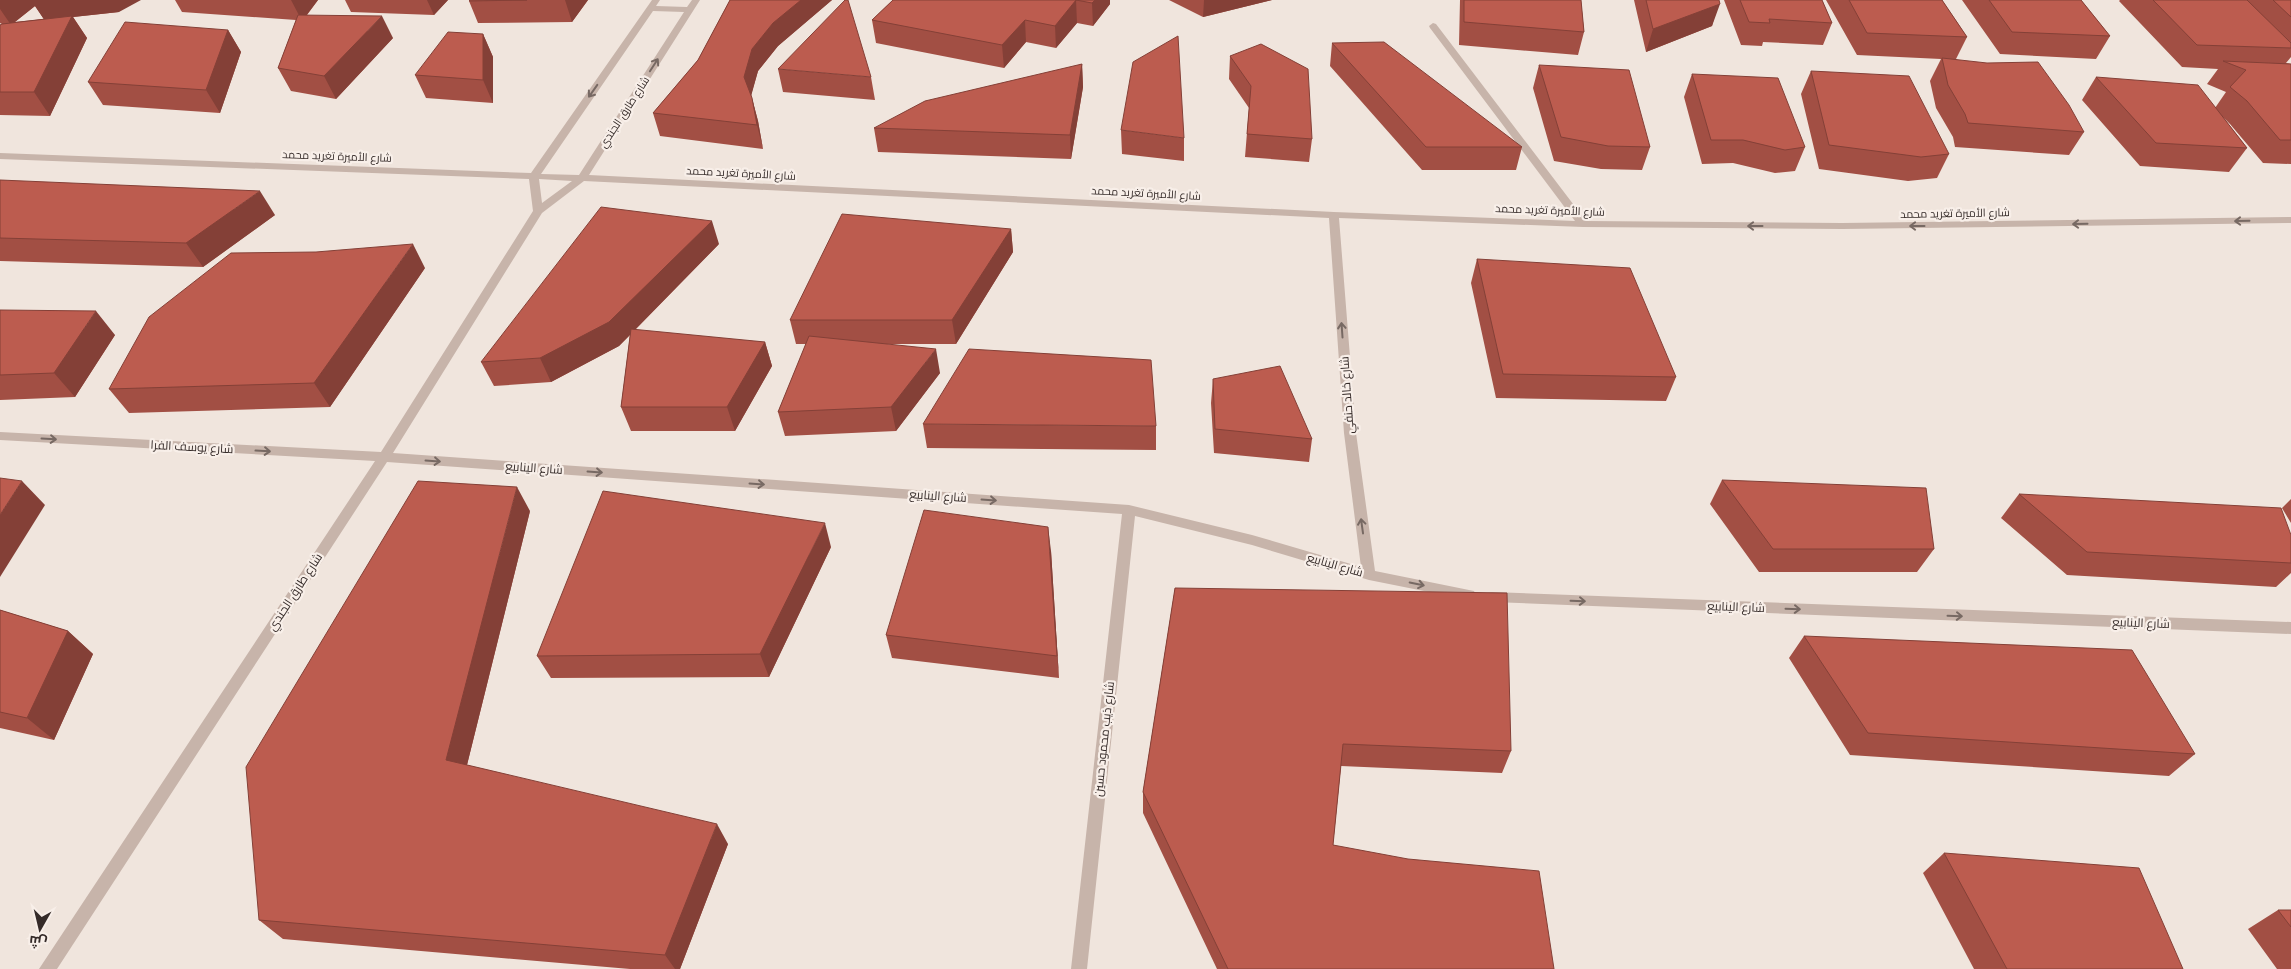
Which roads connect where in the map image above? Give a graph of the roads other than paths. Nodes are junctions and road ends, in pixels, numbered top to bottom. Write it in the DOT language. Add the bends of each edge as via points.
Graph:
graph roads {
  1 [pos="696,0"];
  2 [pos="653,4"];
  3 [pos="690,10"];
  4 [pos="1433,26"];
  5 [pos="0,156"];
  6 [pos="534,176"];
  7 [pos="582,178"];
  8 [pos="538,211"];
  9 [pos="1334,215"];
  10 [pos="2291,220"];
  11 [pos="1583,224"];
  12 [pos="0,436"];
  13 [pos="384,458"];
  14 [pos="1129,510"];
  15 [pos="1369,575"];
  16 [pos="2291,628"];
  17 [pos="47,969"];
  18 [pos="1079,969"];
  1 -- 3 [label="street, شارع طارق الجندي"];
  2 -- 3 [label="street"];
  2 -- 6 [label="street, one-way"];
  7 -- 3 [label="street, شارع طارق الجندي, one-way"];
  4 -- 11 [label="street"];
  5 -- 6 [label="street, شارع الأميرة تغريد محمد"];
  6 -- 7 [label="street, شارع الأميرة تغريد محمد"];
  6 -- 8 [label="street"];
  7 -- 8 [label="street, شارع طارق الجندي"];
  7 -- 9 [label="street, شارع الأميرة تغريد محمد"];
  8 -- 13 [label="street, شارع طارق الجندي"];
  9 -- 11 [label="street, شارع الأميرة تغريد محمد"];
  15 -- 9 [label="street, شارع خالد حنفي, one-way" via="1350,433"];
  10 -- 11 [label="street, شارع الأميرة تغريد محمد, one-way" via="1842,226"];
  12 -- 13 [label="street, شارع يوسف الفرا, one-way"];
  13 -- 14 [label="street, شارع الينابيع, one-way"];
  13 -- 17 [label="street, شارع طارق الجندي"];
  14 -- 15 [label="street, شارع الينابيع" via="1252,540"];
  14 -- 18 [label="street, شارع ذيب محمود حسين"];
  15 -- 16 [label="street, شارع الينابيع, one-way" via="1504,598"];
}
